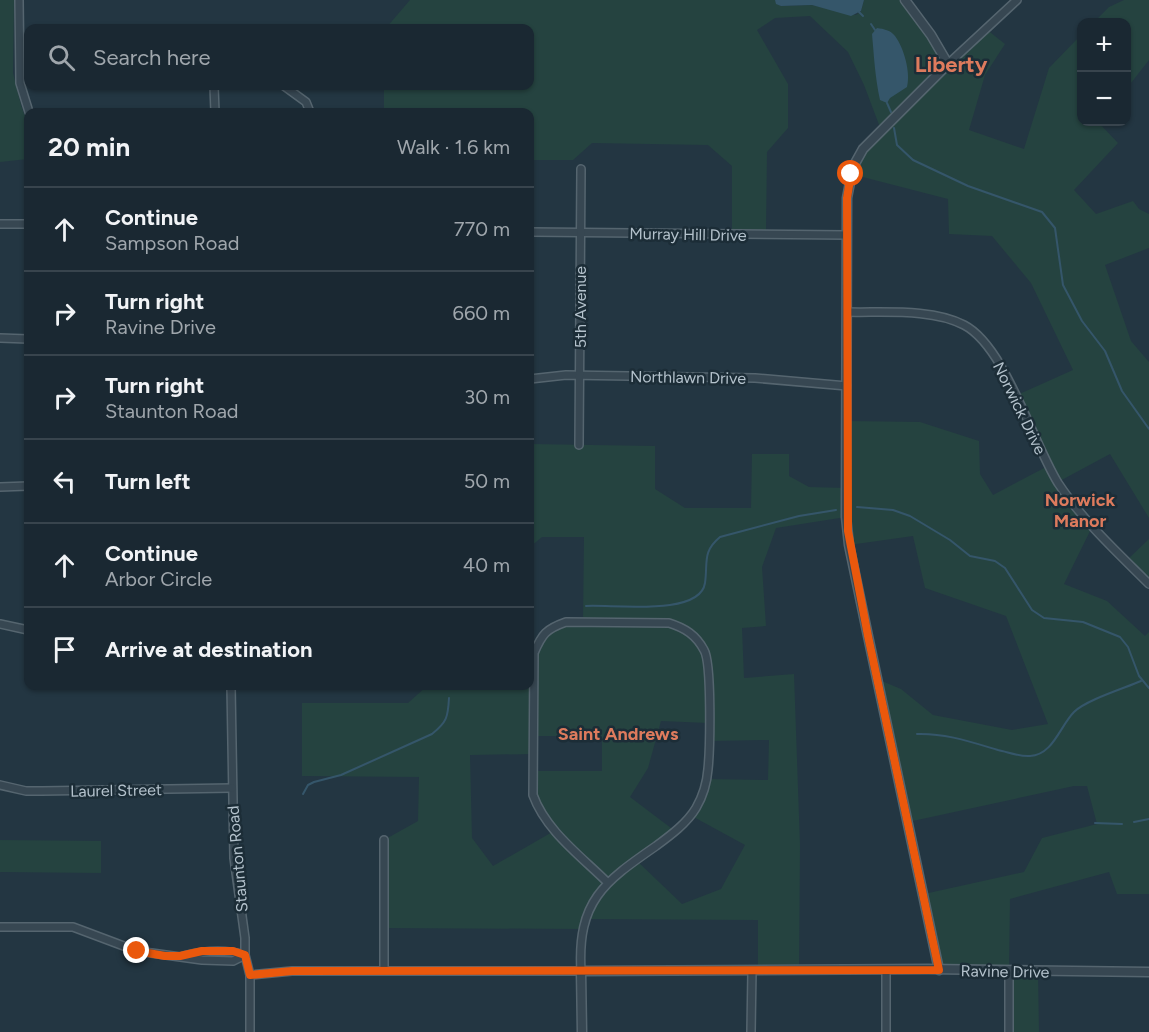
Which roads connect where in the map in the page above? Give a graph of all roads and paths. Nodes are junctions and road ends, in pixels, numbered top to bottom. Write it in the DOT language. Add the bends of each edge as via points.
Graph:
graph roads {
  1 [pos="19,0"];
  2 [pos="905,0"];
  3 [pos="1017,0"];
  4 [pos="948,64"];
  5 [pos="214,90"];
  6 [pos="290,90"];
  7 [pos="28,108"];
  8 [pos="215,108"];
  9 [pos="308,108"];
  10 [pos="581,169"];
  11 [pos="0,224"];
  12 [pos="24,224"];
  13 [pos="534,232"];
  14 [pos="580,233"];
  15 [pos="847,235"];
  16 [pos="847,312"];
  17 [pos="0,338"];
  18 [pos="24,339"];
  19 [pos="579,376"];
  20 [pos="534,379"];
  21 [pos="847,386"];
  22 [pos="579,445"];
  23 [pos="24,486"];
  24 [pos="0,487"];
  25 [pos="1149,584"];
  26 [pos="0,624"];
  27 [pos="24,629"];
  28 [pos="534,653"];
  29 [pos="231,690"];
  30 [pos="534,690"];
  31 [pos="0,785"];
  32 [pos="232,788"];
  33 [pos="384,840"];
  34 [pos="608,883"];
  35 [pos="0,927"];
  36 [pos="245,955"];
  37 [pos="886,970"];
  38 [pos="939,970"];
  39 [pos="384,971"];
  40 [pos="581,971"];
  41 [pos="752,971"];
  42 [pos="1009,971"];
  43 [pos="1149,972"];
  44 [pos="250,975"];
  45 [pos="250,1032"];
  46 [pos="582,1032"];
  47 [pos="751,1032"];
  48 [pos="885,1032"];
  49 [pos="1009,1032"];
  1 -- 7 [label="street" via="20,83"];
  2 -- 4 [label="street"];
  3 -- 4 [label="street"];
  4 -- 15 [label="street" via="857,158 849,184"];
  5 -- 8 [label="street"];
  6 -- 9 [label="street"];
  10 -- 14 [label="street, 5th Avenue"];
  11 -- 12 [label="street"];
  13 -- 14 [label="street, Murray Hill Drive"];
  14 -- 15 [label="street, Murray Hill Drive"];
  14 -- 19 [label="street, 5th Avenue"];
  15 -- 16 [label="street"];
  16 -- 21 [label="street"];
  16 -- 25 [label="street, Norwick Drive" via="943,317 978,334 993,352 1048,466 1068,498"];
  17 -- 18 [label="street"];
  19 -- 20 [label="street, Northlawn Drive"];
  19 -- 21 [label="street, Northlawn Drive" via="755,378"];
  19 -- 22 [label="street, 5th Avenue"];
  21 -- 38 [label="street" via="849,545"];
  23 -- 24 [label="street"];
  26 -- 27 [label="street"];
  28 -- 34 [label="street" via="550,628 566,622 669,623 696,637 706,652 708,769 703,793 684,823"];
  29 -- 32 [label="street, Staunton Road"];
  30 -- 34 [label="street" via="533,795 538,809 549,826"];
  31 -- 32 [label="street, Laurel Street" via="42,791"];
  32 -- 36 [label="street, Staunton Road" via="234,858"];
  33 -- 39 [label="street"];
  34 -- 40 [label="street" via="596,896 585,919"];
  35 -- 36 [label="street" via="73,927 154,955 180,956 202,951"];
  36 -- 44 [label="street, Staunton Road"];
  37 -- 38 [label="street, Ravine Drive"];
  37 -- 41 [label="street, Ravine Drive"];
  37 -- 48 [label="street"];
  38 -- 42 [label="street, Ravine Drive"];
  39 -- 40 [label="street, Ravine Drive"];
  39 -- 44 [label="street, Ravine Drive"];
  40 -- 41 [label="street, Ravine Drive"];
  40 -- 46 [label="street"];
  41 -- 47 [label="street"];
  42 -- 43 [label="street, Ravine Drive"];
  42 -- 49 [label="street"];
  44 -- 45 [label="street, Staunton Road"];
}
